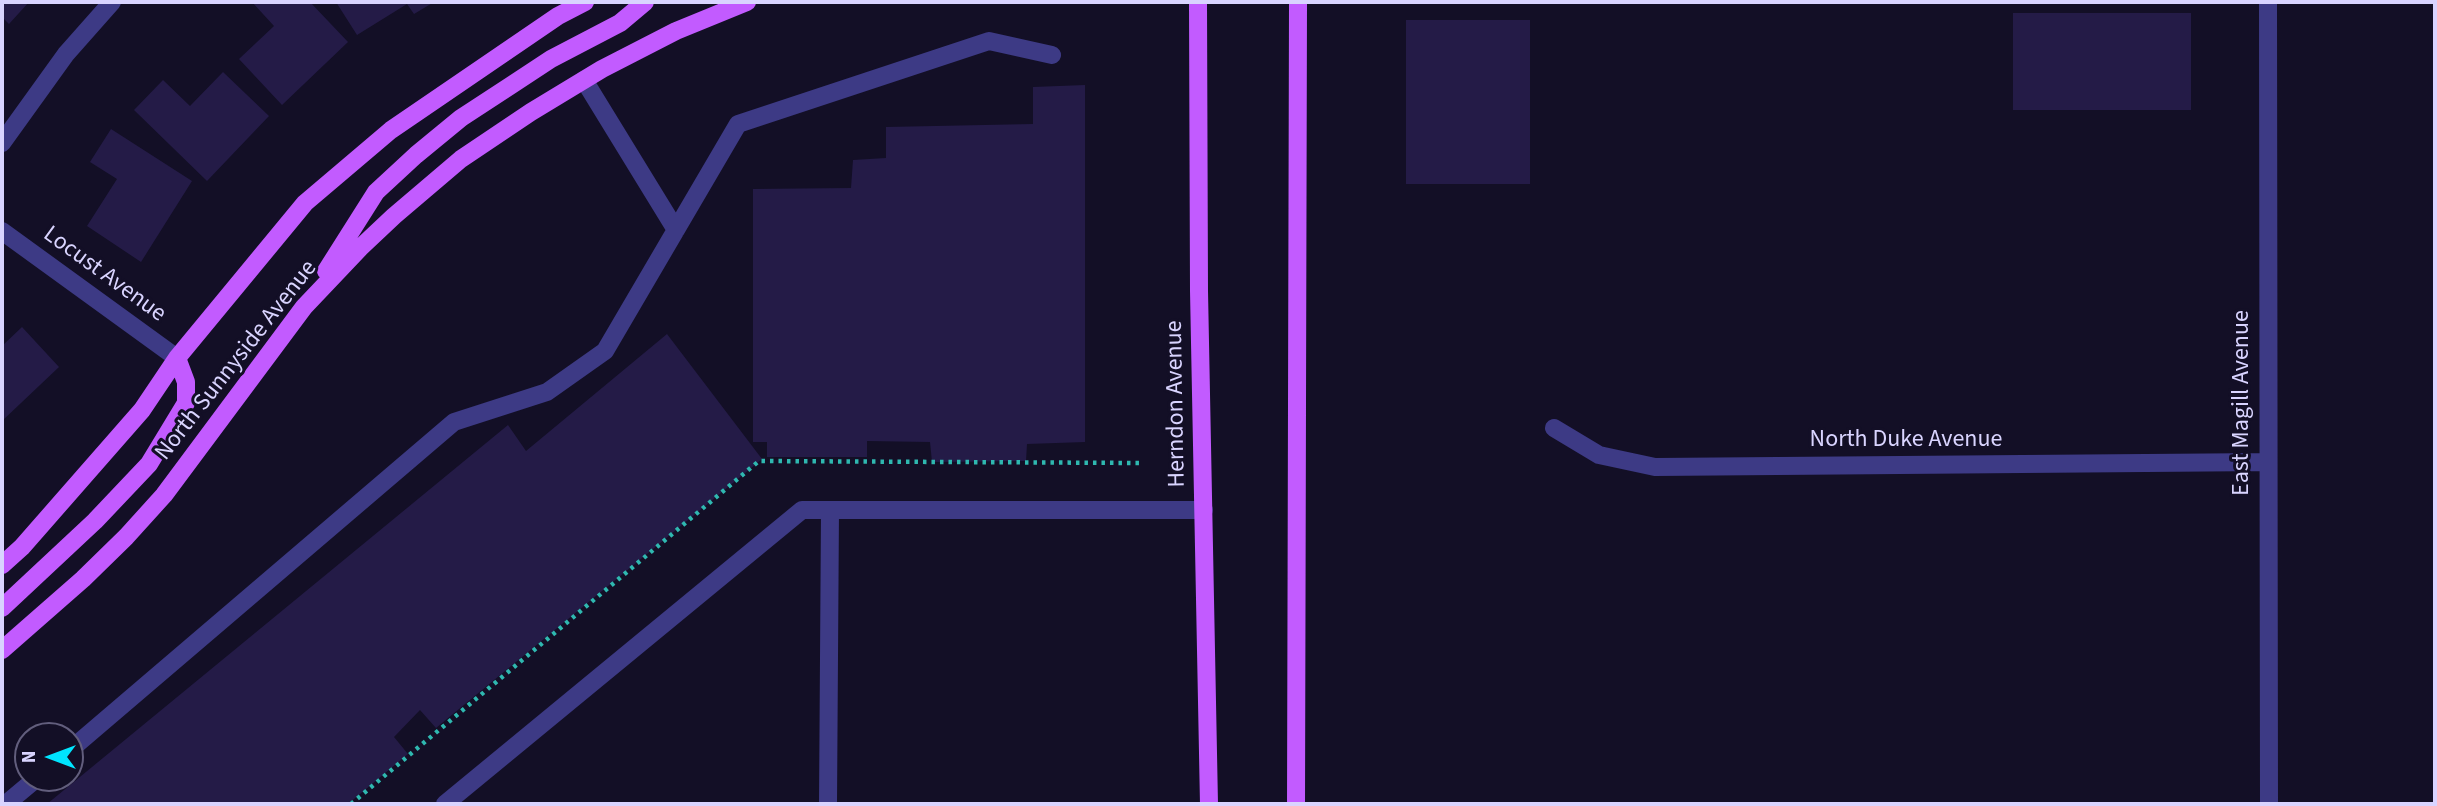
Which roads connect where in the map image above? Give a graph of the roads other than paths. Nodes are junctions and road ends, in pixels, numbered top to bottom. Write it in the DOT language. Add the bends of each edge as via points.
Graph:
graph roads {
  1 [pos="112,2"];
  2 [pos="585,2"];
  3 [pos="645,2"];
  4 [pos="747,2"];
  5 [pos="1198,2"];
  6 [pos="1298,2"];
  7 [pos="2268,2"];
  8 [pos="1052,55"];
  9 [pos="584,80"];
  10 [pos="2,143"];
  11 [pos="676,230"];
  12 [pos="2,231"];
  13 [pos="304,307"];
  14 [pos="177,358"];
  15 [pos="1554,428"];
  16 [pos="2268,462"];
  17 [pos="830,510"];
  18 [pos="1204,510"];
  19 [pos="2,565"];
  20 [pos="2,608"];
  21 [pos="2,650"];
  22 [pos="84,738"];
  23 [pos="20,792"];
  24 [pos="6,804"];
  25 [pos="444,804"];
  26 [pos="828,804"];
  27 [pos="1209,804"];
  28 [pos="1296,804"];
  29 [pos="2269,804"];
  1 -- 10 [label="street" via="66,54"];
  2 -- 14 [label="main road, North Sunnyside Avenue" via="391,130 305,202"];
  3 -- 13 [label="main road" via="620,23 551,59 461,118 416,155 376,192"];
  4 -- 9 [label="main road, North Sunnyside Avenue" via="676,31"];
  5 -- 18 [label="main road, Herndon Avenue"];
  6 -- 28 [label="main road"];
  7 -- 16 [label="street, East Magill Avenue"];
  8 -- 11 [label="street" via="989,41 738,124"];
  9 -- 11 [label="street"];
  9 -- 13 [label="main road, North Sunnyside Avenue" via="461,159 360,247"];
  11 -- 22 [label="street" via="605,351 547,392 454,422"];
  12 -- 14 [label="street, Locust Avenue"];
  13 -- 21 [label="main road, North Sunnyside Avenue" via="164,495 83,579"];
  14 -- 19 [label="main road, North Sunnyside Avenue" via="142,410"];
  14 -- 20 [label="main road" via="186,382 186,403 149,464"];
  15 -- 16 [label="street, North Duke Avenue" via="1600,455 1655,467"];
  16 -- 29 [label="street, East Magill Avenue"];
  17 -- 18 [label="street"];
  17 -- 25 [label="street" via="802,510"];
  17 -- 26 [label="street"];
  18 -- 27 [label="main road, Herndon Avenue"];
  23 -- 24 [label="street"];
}
